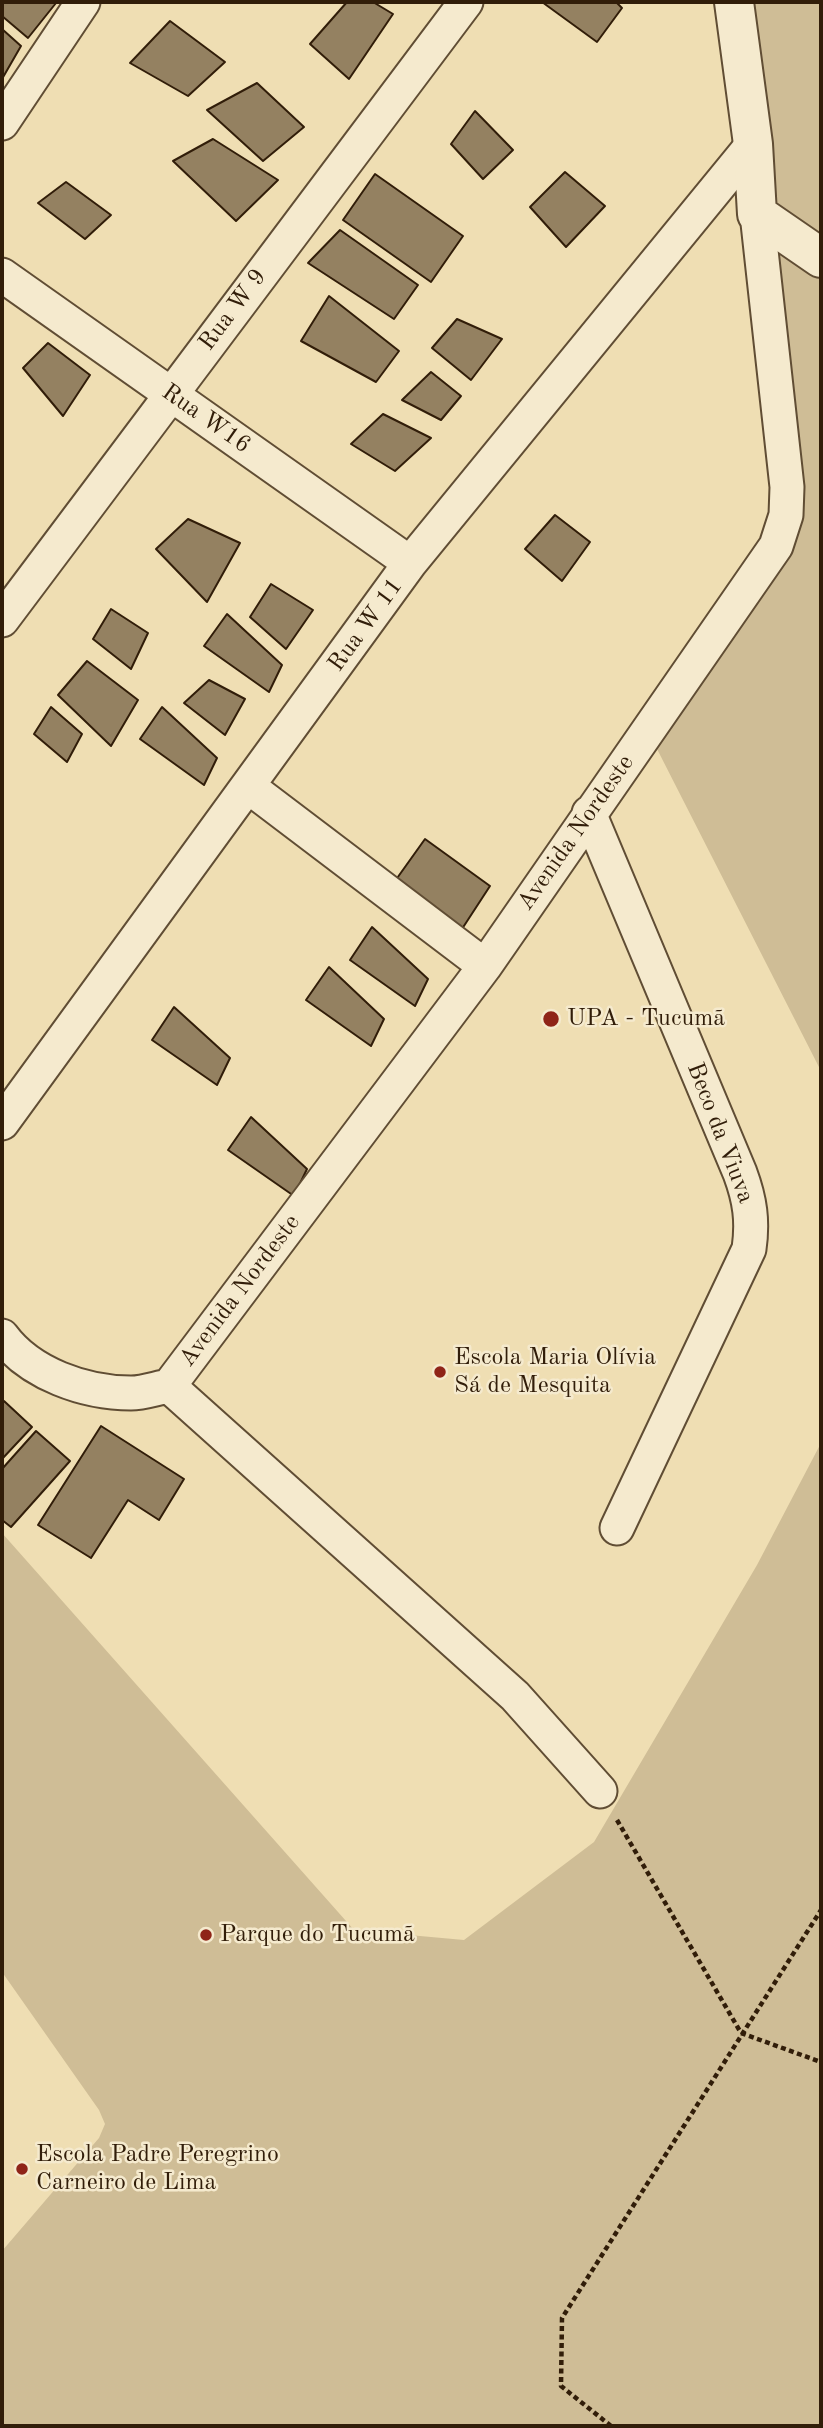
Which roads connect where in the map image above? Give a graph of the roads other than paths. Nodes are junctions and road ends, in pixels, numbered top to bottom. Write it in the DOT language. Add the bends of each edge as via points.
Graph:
graph roads {
  1 [pos="83,2"];
  2 [pos="466,2"];
  3 [pos="734,2"];
  4 [pos="2,123"];
  5 [pos="753,144"];
  6 [pos="757,214"];
  7 [pos="821,258"];
  8 [pos="2,275"];
  9 [pos="170,394"];
  10 [pos="410,563"];
  11 [pos="2,620"];
  12 [pos="249,787"];
  13 [pos="589,813"];
  14 [pos="485,966"];
  15 [pos="2,1123"];
  16 [pos="2,1336"];
  17 [pos="169,1386"];
  18 [pos="617,1528"];
  19 [pos="600,1791"];
  1 -- 4 [label="street"];
  2 -- 9 [label="street, Rua W 9"];
  3 -- 5 [label="street"];
  5 -- 6 [label="street"];
  5 -- 10 [label="street, Rua W 11"];
  6 -- 7 [label="street"];
  6 -- 13 [label="street, Avenida Nordeste" via="787,488 783,528 761,568"];
  8 -- 9 [label="street, Rua W16"];
  9 -- 10 [label="street, Rua W16"];
  9 -- 11 [label="street, Rua W 9"];
  10 -- 12 [label="street, Rua W 11"];
  12 -- 14 [label="street"];
  12 -- 15 [label="street, Rua W 11"];
  13 -- 14 [label="street, Avenida Nordeste"];
  13 -- 18 [label="street, Beco da Viuva" via="740,1173 752,1225 749,1249"];
  14 -- 17 [label="street, Avenida Nordeste"];
  16 -- 17 [label="street, Avenida Nordeste" via="30,1364 58,1379 132,1393"];
  17 -- 19 [label="street, Avenida Nordeste" via="516,1696"];
}
